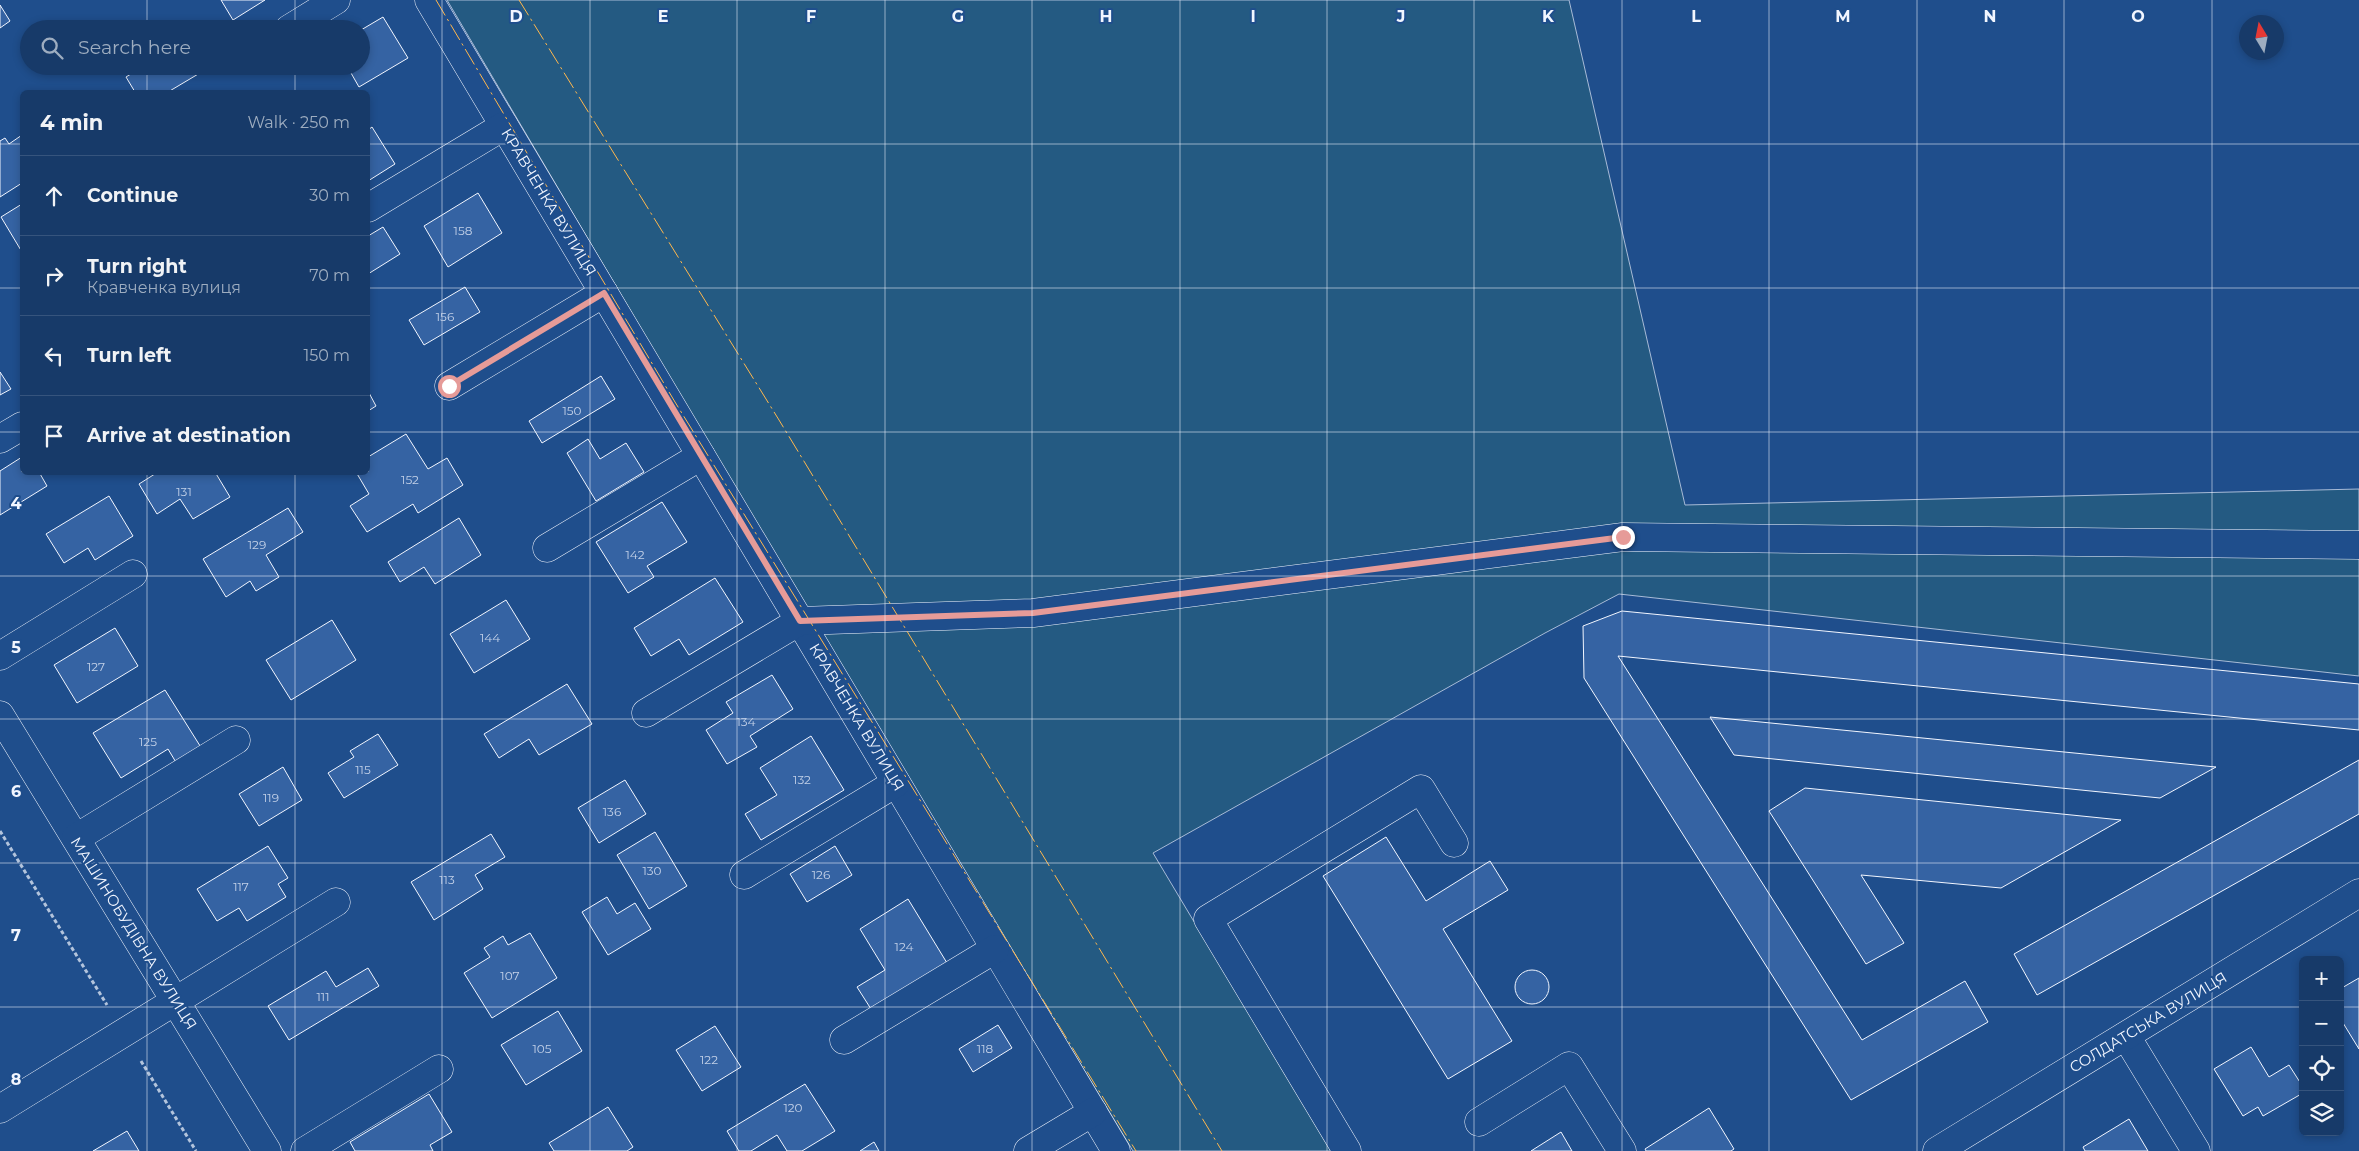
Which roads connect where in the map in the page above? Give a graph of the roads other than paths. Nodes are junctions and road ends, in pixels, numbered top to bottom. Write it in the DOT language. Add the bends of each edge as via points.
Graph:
graph roads {
  1 [pos="336,0"];
  2 [pos="429,0"];
  3 [pos="304,20"];
  4 [pos="504,126"];
  5 [pos="370,207"];
  6 [pos="604,293"];
  7 [pos="449,386"];
  8 [pos="20,427"];
  9 [pos="0,439"];
  10 [pos="701,456"];
  11 [pos="2359,545"];
  12 [pos="547,548"];
  13 [pos="133,574"];
  14 [pos="800,621"];
  15 [pos="0,656"];
  16 [pos="646,713"];
  17 [pos="0,715"];
  18 [pos="236,740"];
  19 [pos="896,784"];
  20 [pos="76,838"];
  21 [pos="1454,843"];
  22 [pos="744,875"];
  23 [pos="2359,893"];
  24 [pos="336,902"];
  25 [pos="995,949"];
  26 [pos="175,1000"];
  27 [pos="2126,1036"];
  28 [pos="844,1040"];
  29 [pos="439,1069"];
  30 [pos="0,1109"];
  31 [pos="1093,1112"];
  32 [pos="1479,1122"];
  33 [pos="267,1151"];
  34 [pos="305,1151"];
  35 [pos="1028,1151"];
  36 [pos="1116,1151"];
  37 [pos="1346,1151"];
  38 [pos="1622,1151"];
  39 [pos="1937,1151"];
  40 [pos="2196,1151"];
  1 -- 3 [label="street"];
  2 -- 4 [label="street, КРАВЧЕНКА ВУЛИЦЯ"];
  4 -- 5 [label="street"];
  4 -- 6 [label="street, КРАВЧЕНКА ВУЛИЦЯ"];
  6 -- 7 [label="street"];
  6 -- 10 [label="street, КРАВЧЕНКА ВУЛИЦЯ"];
  8 -- 9 [label="street"];
  10 -- 12 [label="street"];
  10 -- 14 [label="street, КРАВЧЕНКА ВУЛИЦЯ"];
  11 -- 14 [label="street" via="1623,537 1033,613"];
  13 -- 15 [label="street"];
  14 -- 16 [label="street"];
  14 -- 19 [label="street, КРАВЧЕНКА ВУЛИЦЯ"];
  17 -- 20 [label="street, МАШИНОБУДІВНА ВУЛИЦЯ"];
  18 -- 20 [label="street"];
  19 -- 22 [label="street"];
  19 -- 25 [label="street, КРАВЧЕНКА ВУЛИЦЯ"];
  20 -- 26 [label="street, МАШИНОБУДІВНА ВУЛИЦЯ"];
  21 -- 37 [label="street" via="1421,789 1208,919"];
  23 -- 27 [label="street, СОЛДАТСЬКА ВУЛИЦЯ"];
  24 -- 26 [label="street"];
  25 -- 28 [label="street"];
  25 -- 31 [label="street, КРАВЧЕНКА ВУЛИЦЯ"];
  26 -- 30 [label="street"];
  26 -- 33 [label="street, МАШИНОБУДІВНА ВУЛИЦЯ"];
  27 -- 39 [label="street, СОЛДАТСЬКА ВУЛИЦЯ"];
  27 -- 40 [label="street"];
  29 -- 34 [label="street"];
  31 -- 35 [label="street"];
  31 -- 36 [label="street, КРАВЧЕНКА ВУЛИЦЯ"];
  32 -- 38 [label="street" via="1569,1066"];
}
